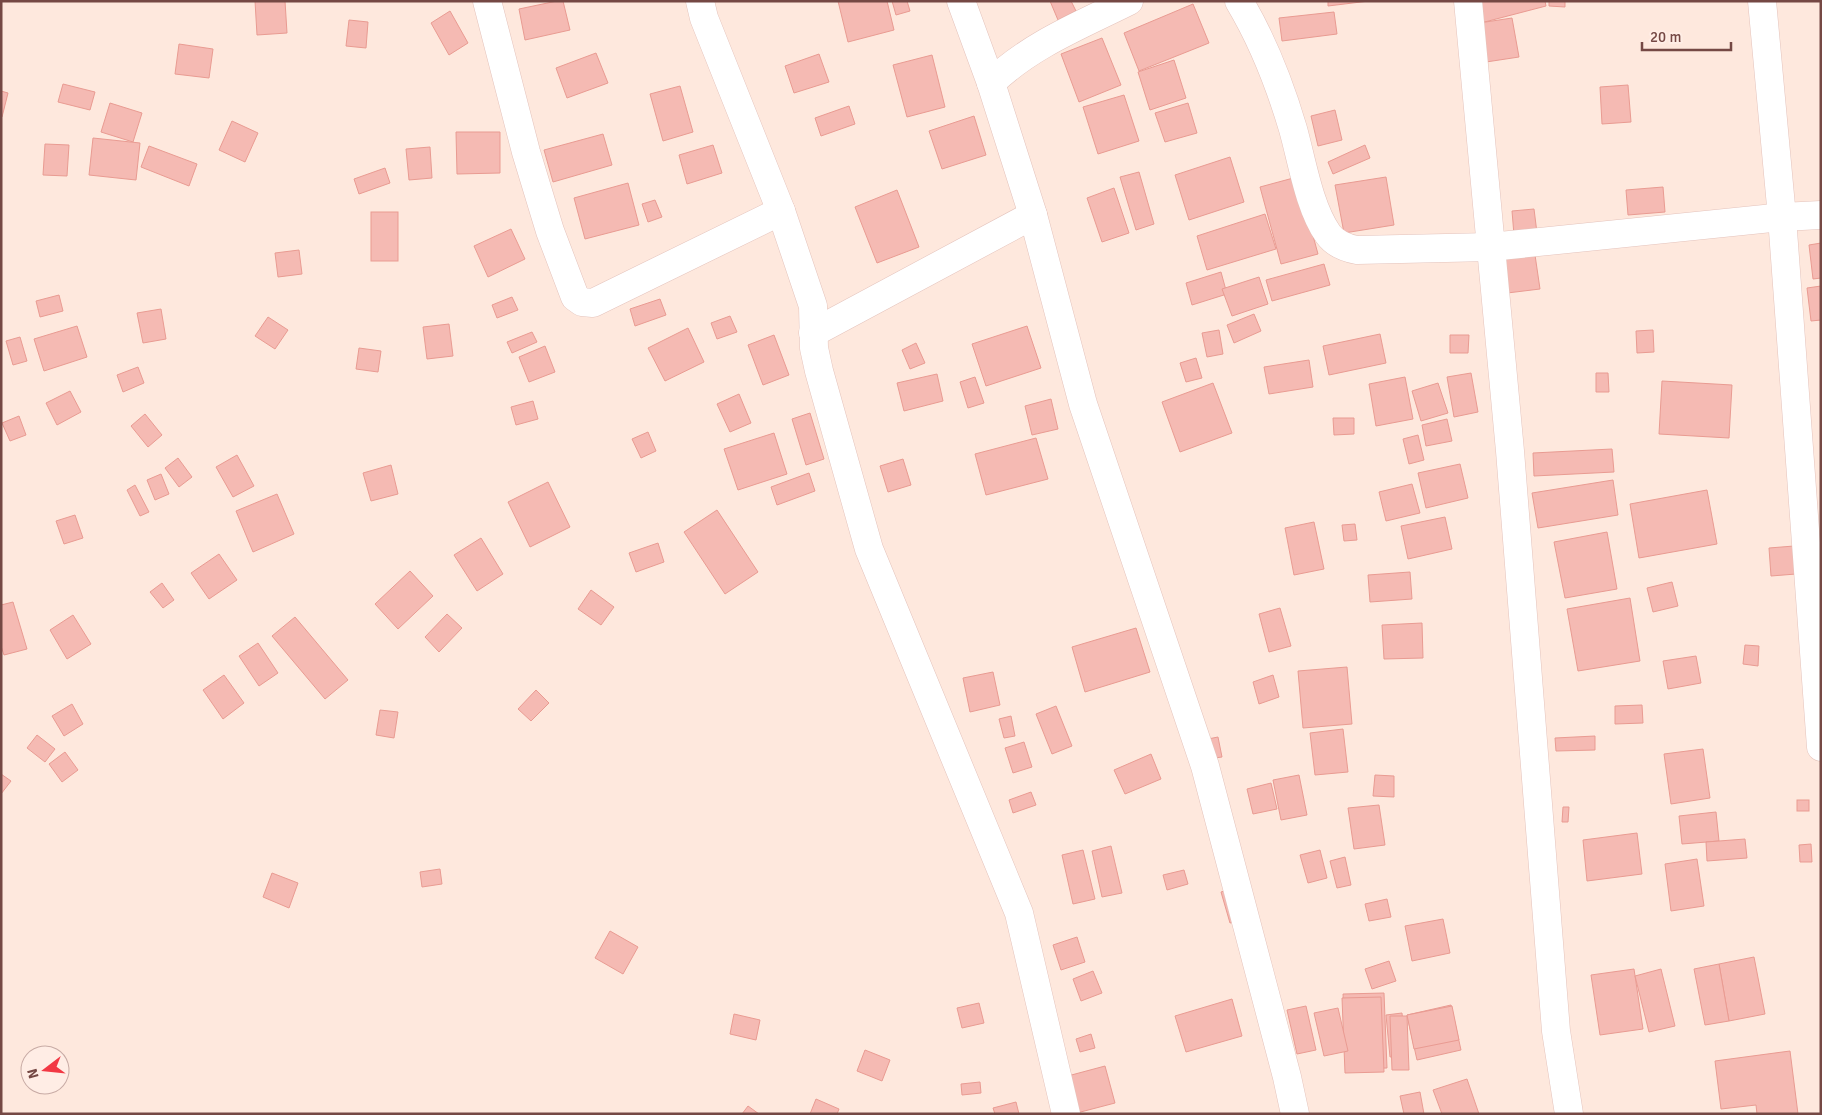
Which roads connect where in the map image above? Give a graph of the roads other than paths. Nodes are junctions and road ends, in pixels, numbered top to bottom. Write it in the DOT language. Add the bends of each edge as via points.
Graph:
graph roads {
  1 [pos="487,1"];
  2 [pos="700,1"];
  3 [pos="961,1"];
  4 [pos="1129,1"];
  5 [pos="1239,1"];
  6 [pos="1468,1"];
  7 [pos="1762,1"];
  8 [pos="991,83"];
  9 [pos="781,211"];
  10 [pos="1032,215"];
  11 [pos="1821,215"];
  12 [pos="1782,217"];
  13 [pos="1490,248"];
  14 [pos="813,333"];
  15 [pos="1821,747"];
  16 [pos="1066,1114"];
  17 [pos="1295,1114"];
  18 [pos="1569,1114"];
  1 -- 9 [label="street" via="550,231 575,297 582,302 593,303"];
  2 -- 9 [label="street"];
  3 -- 8 [label="street"];
  4 -- 8 [label="street" via="1036,47 1011,63"];
  5 -- 13 [label="street" via="1268,58 1319,216 1329,235 1343,247 1357,250"];
  6 -- 13 [label="street"];
  7 -- 12 [label="street"];
  8 -- 10 [label="street"];
  9 -- 14 [label="street" via="813,306"];
  10 -- 14 [label="street"];
  10 -- 17 [label="street" via="1083,404 1205,766"];
  11 -- 12 [label="street"];
  12 -- 13 [label="street"];
  12 -- 15 [label="street"];
  13 -- 18 [label="street" via="1510,452 1556,1031"];
  14 -- 16 [label="street" via="819,371 869,550 1019,912"];
}
